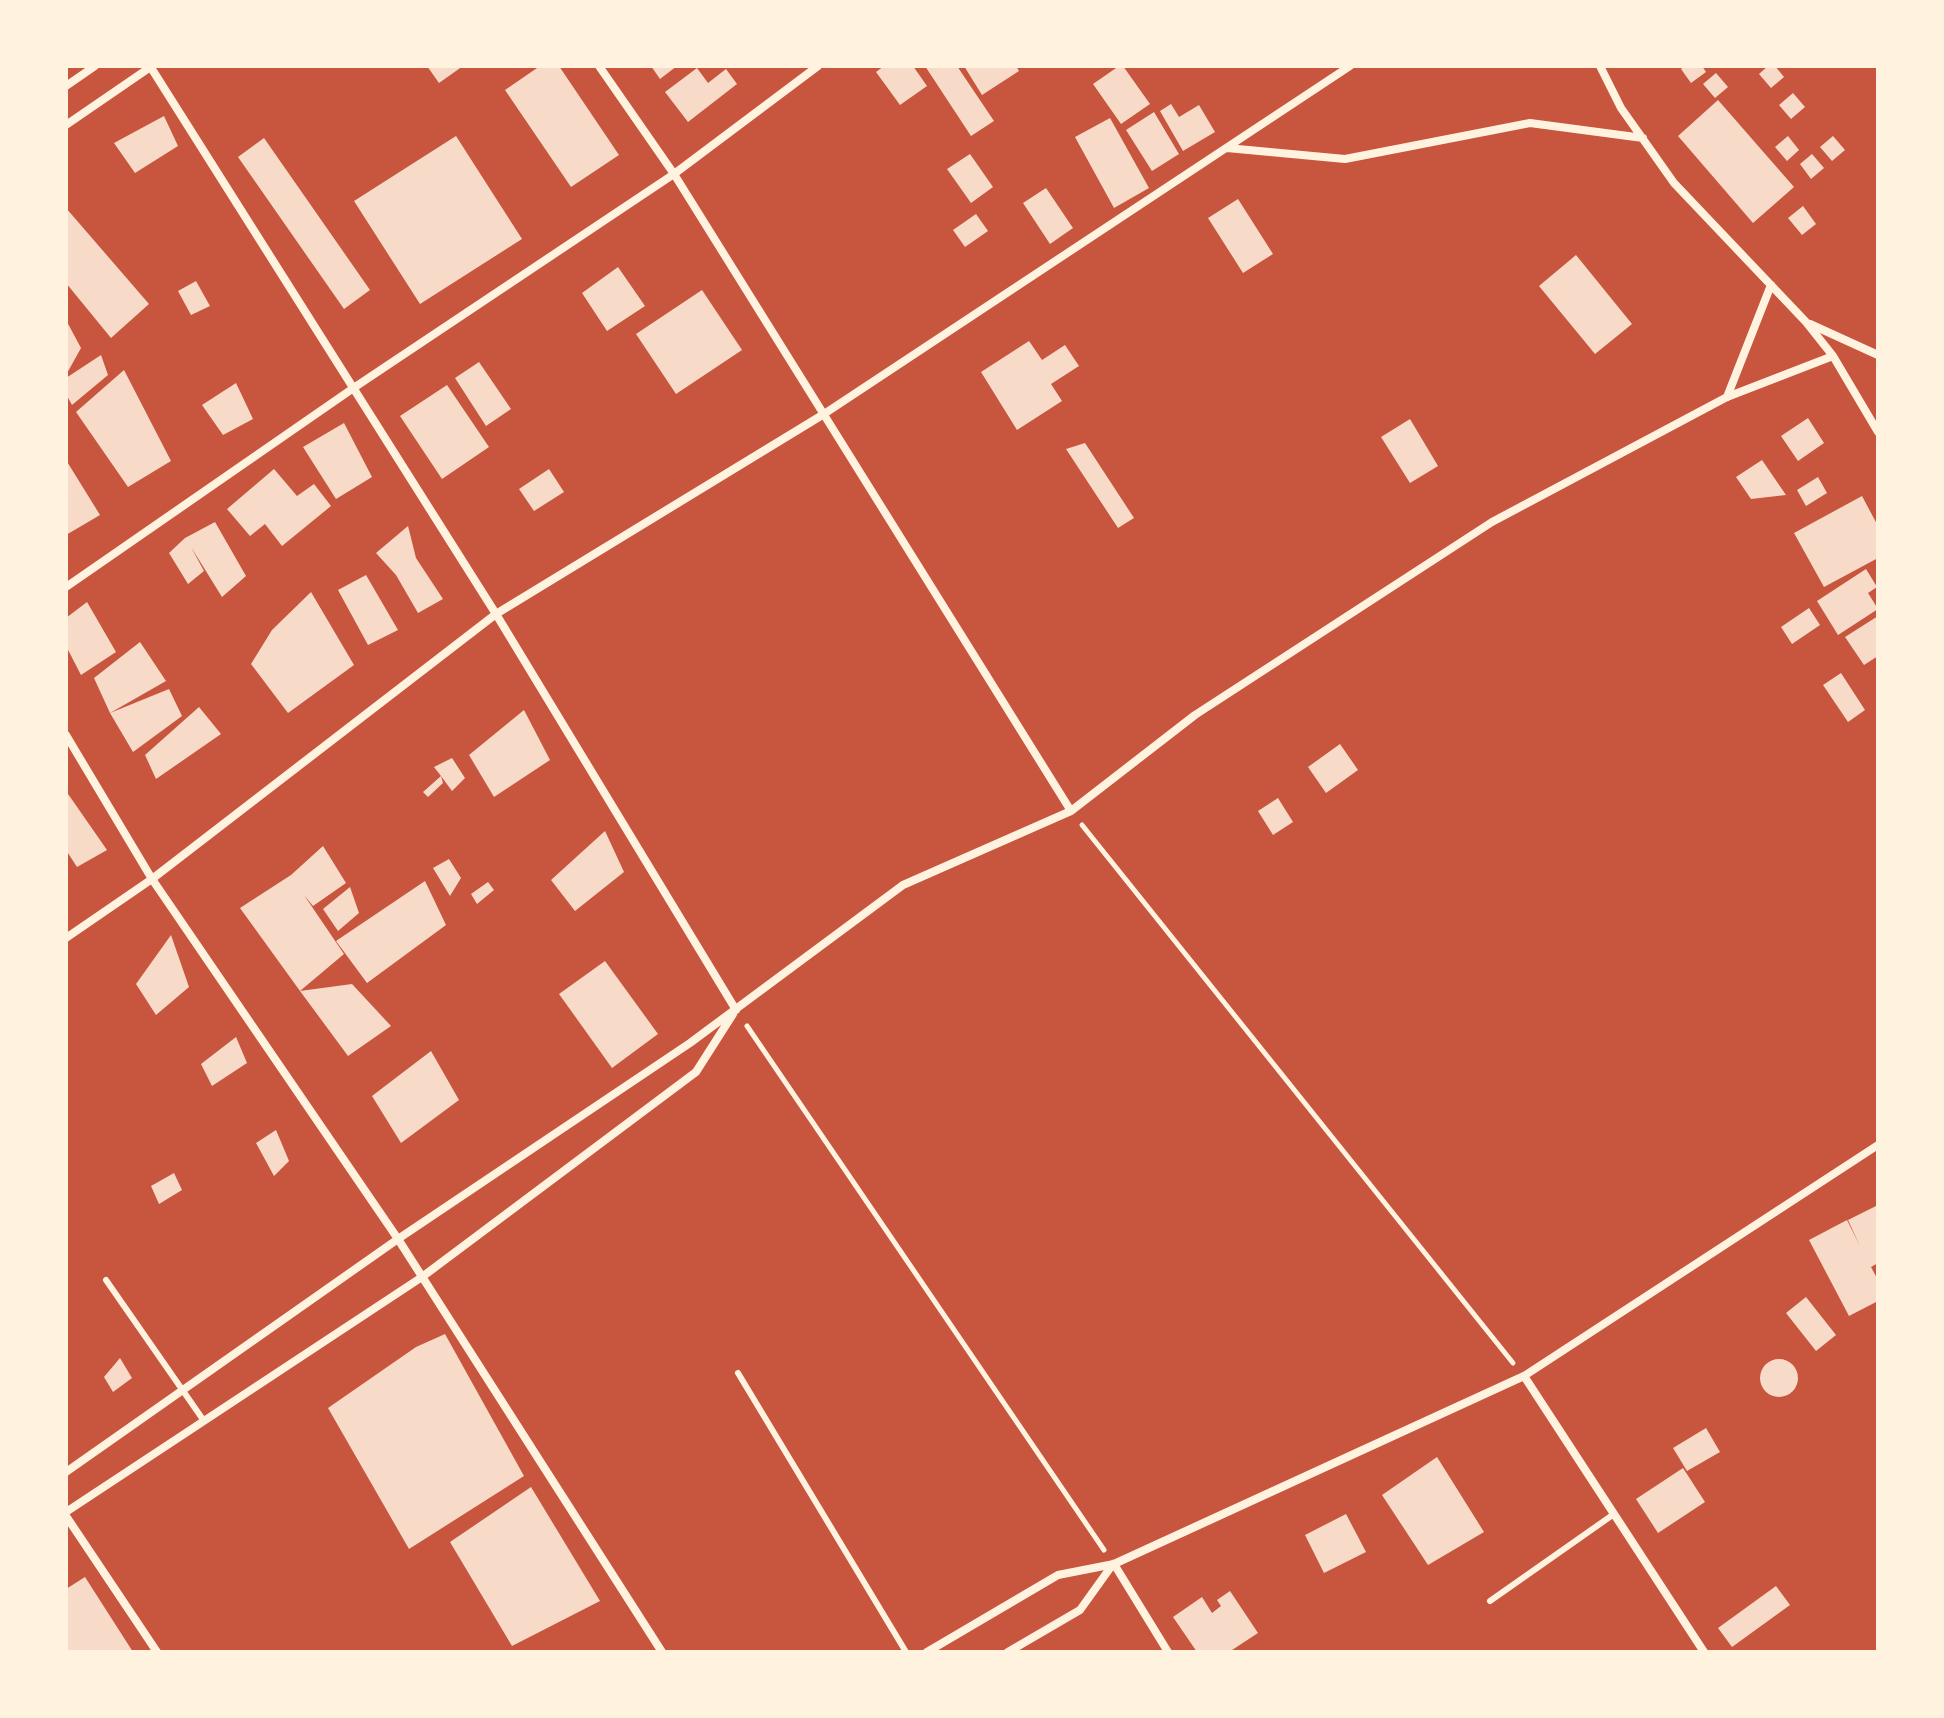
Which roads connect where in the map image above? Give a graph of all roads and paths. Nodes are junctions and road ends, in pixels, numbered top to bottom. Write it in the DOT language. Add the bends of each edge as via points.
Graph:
graph roads {
  1 [pos="95,66"];
  2 [pos="151,66"];
  3 [pos="599,66"];
  4 [pos="818,66"];
  5 [pos="1350,66"];
  6 [pos="1600,66"];
  7 [pos="66,86"];
  8 [pos="66,125"];
  9 [pos="1643,138"];
  10 [pos="1227,148"];
  11 [pos="674,174"];
  12 [pos="1771,285"];
  13 [pos="1806,322"];
  14 [pos="1878,355"];
  15 [pos="1833,356"];
  16 [pos="355,387"];
  17 [pos="1727,397"];
  18 [pos="824,414"];
  19 [pos="1878,432"];
  20 [pos="66,587"];
  21 [pos="496,614"];
  22 [pos="66,735"];
  23 [pos="1071,811"];
  24 [pos="152,879"];
  25 [pos="66,938"];
  26 [pos="736,1010"];
  27 [pos="1878,1145"];
  28 [pos="398,1239"];
  29 [pos="422,1277"];
  30 [pos="106,1280"];
  31 [pos="738,1373"];
  32 [pos="1524,1376"];
  33 [pos="182,1389"];
  34 [pos="204,1421"];
  35 [pos="66,1472"];
  36 [pos="66,1514"];
  37 [pos="1614,1514"];
  38 [pos="1114,1564"];
  39 [pos="1490,1601"];
  40 [pos="157,1652"];
  41 [pos="662,1652"];
  42 [pos="906,1652"];
  43 [pos="927,1652"];
  44 [pos="1008,1652"];
  45 [pos="1168,1652"];
  46 [pos="1704,1652"];
  1 -- 7 [label="street"];
  2 -- 8 [label="street"];
  2 -- 16 [label="street"];
  3 -- 11 [label="street"];
  4 -- 11 [label="street"];
  5 -- 10 [label="street"];
  6 -- 9 [label="street"];
  9 -- 10 [label="street" via="1530,123 1345,159"];
  9 -- 12 [label="street" via="1674,183"];
  10 -- 18 [label="street"];
  11 -- 16 [label="street"];
  11 -- 18 [label="street"];
  12 -- 13 [label="street"];
  12 -- 17 [label="street"];
  13 -- 14 [label="street"];
  13 -- 15 [label="street"];
  15 -- 17 [label="street"];
  15 -- 19 [label="street"];
  16 -- 20 [label="street"];
  16 -- 21 [label="street"];
  17 -- 23 [label="street" via="1492,522 1195,715"];
  18 -- 21 [label="street"];
  18 -- 23 [label="street"];
  21 -- 24 [label="street"];
  21 -- 26 [label="street"];
  22 -- 24 [label="street"];
  23 -- 26 [label="street" via="903,885"];
  23 -- 32 [label="path"];
  24 -- 25 [label="street"];
  24 -- 28 [label="street"];
  26 -- 28 [label="street"];
  26 -- 29 [label="street" via="696,1072"];
  26 -- 38 [label="path"];
  27 -- 32 [label="street"];
  28 -- 29 [label="street"];
  28 -- 33 [label="street"];
  29 -- 34 [label="street"];
  29 -- 41 [label="street"];
  30 -- 33 [label="lane"];
  31 -- 42 [label="lane"];
  32 -- 37 [label="street"];
  32 -- 38 [label="street"];
  33 -- 34 [label="lane"];
  33 -- 35 [label="street"];
  34 -- 36 [label="street"];
  36 -- 40 [label="street"];
  37 -- 39 [label="lane"];
  37 -- 46 [label="street"];
  38 -- 43 [label="street" via="1058,1575"];
  38 -- 44 [label="street" via="1080,1610"];
  38 -- 45 [label="street"];
}
